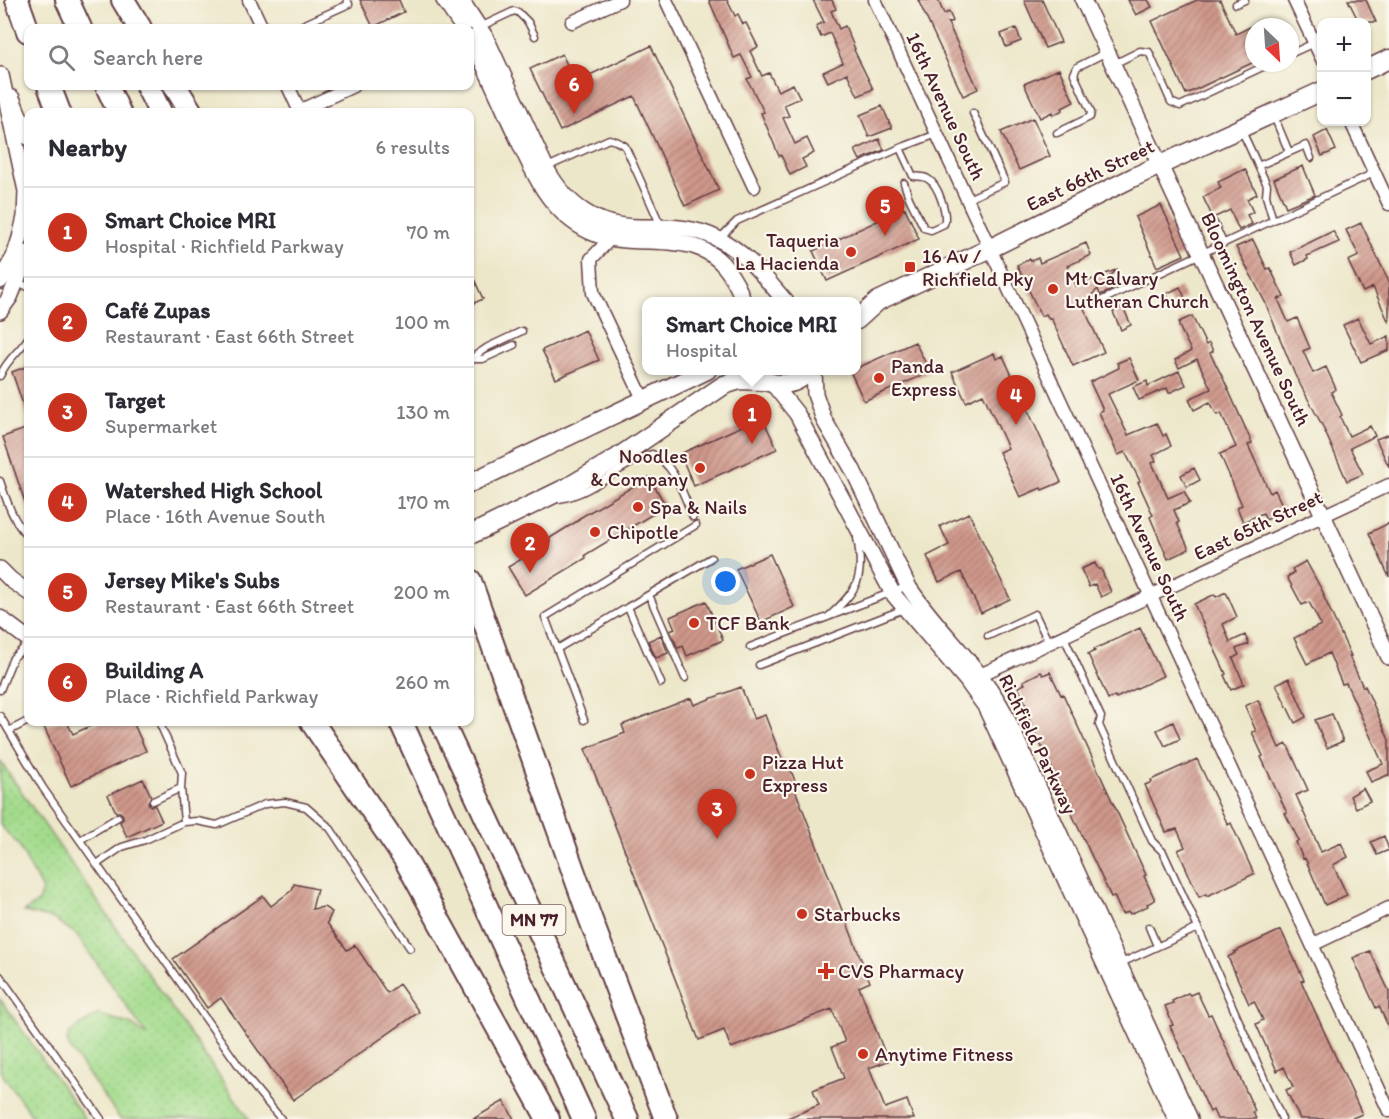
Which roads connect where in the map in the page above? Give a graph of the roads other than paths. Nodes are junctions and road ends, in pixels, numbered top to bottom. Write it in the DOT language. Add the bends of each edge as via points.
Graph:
graph roads {
  1 [pos="17,0"];
  2 [pos="67,0"];
  3 [pos="108,0"];
  4 [pos="123,0"];
  5 [pos="249,0"];
  6 [pos="347,0"];
  7 [pos="444,0"];
  8 [pos="461,0"];
  9 [pos="620,0"];
  10 [pos="666,0"];
  11 [pos="875,0"];
  12 [pos="1083,0"];
  13 [pos="1245,0"];
  14 [pos="1293,0"];
  15 [pos="1236,4"];
  16 [pos="572,22"];
  17 [pos="26,24"];
  18 [pos="78,24"];
  19 [pos="119,24"];
  20 [pos="138,24"];
  21 [pos="260,24"];
  22 [pos="305,24"];
  23 [pos="460,24"];
  24 [pos="470,24"];
  25 [pos="474,31"];
  26 [pos="474,34"];
  27 [pos="535,36"];
  28 [pos="1314,43"];
  29 [pos="1317,49"];
  30 [pos="1299,50"];
  31 [pos="1111,58"];
  32 [pos="1389,59"];
  33 [pos="1371,68"];
  34 [pos="1252,72"];
  35 [pos="0,74"];
  36 [pos="51,90"];
  37 [pos="109,90"];
  38 [pos="149,90"];
  39 [pos="177,90"];
  40 [pos="290,90"];
  41 [pos="345,90"];
  42 [pos="1317,93"];
  43 [pos="57,108"];
  44 [pos="118,108"];
  45 [pos="158,108"];
  46 [pos="188,108"];
  47 [pos="297,108"];
  48 [pos="307,108"];
  49 [pos="973,113"];
  50 [pos="1272,114"];
  51 [pos="1353,126"];
  52 [pos="24,128"];
  53 [pos="1241,128"];
  54 [pos="1057,133"];
  55 [pos="937,134"];
  56 [pos="900,148"];
  57 [pos="1289,152"];
  58 [pos="1311,158"];
  59 [pos="1161,165"];
  60 [pos="1258,166"];
  61 [pos="540,170"];
  62 [pos="1374,173"];
  63 [pos="24,182"];
  64 [pos="904,183"];
  65 [pos="754,187"];
  66 [pos="968,199"];
  67 [pos="1389,204"];
  68 [pos="1273,220"];
  69 [pos="24,221"];
  70 [pos="1214,223"];
  71 [pos="661,226"];
  72 [pos="610,239"];
  73 [pos="719,239"];
  74 [pos="1223,243"];
  75 [pos="991,248"];
  76 [pos="709,252"];
  77 [pos="1202,253"];
  78 [pos="24,260"];
  79 [pos="12,281"];
  80 [pos="5,294"];
  81 [pos="742,297"];
  82 [pos="781,297"];
  83 [pos="878,301"];
  84 [pos="1098,302"];
  85 [pos="861,303"];
  86 [pos="0,311"];
  87 [pos="861,316"];
  88 [pos="522,331"];
  89 [pos="24,344"];
  90 [pos="514,345"];
  91 [pos="474,356"];
  92 [pos="474,359"];
  93 [pos="697,375"];
  94 [pos="805,375"];
  95 [pos="813,375"];
  96 [pos="0,376"];
  97 [pos="762,378"];
  98 [pos="644,401"];
  99 [pos="822,462"];
  100 [pos="0,481"];
  101 [pos="474,481"];
  102 [pos="1389,485"];
  103 [pos="538,502"];
  104 [pos="1324,515"];
  105 [pos="876,516"];
  106 [pos="693,517"];
  107 [pos="854,522"];
  108 [pos="696,525"];
  109 [pos="24,532"];
  110 [pos="474,533"];
  111 [pos="711,558"];
  112 [pos="0,569"];
  113 [pos="908,586"];
  114 [pos="24,589"];
  115 [pos="474,592"];
  116 [pos="893,594"];
  117 [pos="649,595"];
  118 [pos="1152,596"];
  119 [pos="912,605"];
  120 [pos="628,607"];
  121 [pos="0,618"];
  122 [pos="825,619"];
  123 [pos="24,636"];
  124 [pos="988,636"];
  125 [pos="1064,637"];
  126 [pos="1049,643"];
  127 [pos="750,647"];
  128 [pos="24,648"];
  129 [pos="557,649"];
  130 [pos="1389,657"];
  131 [pos="759,665"];
  132 [pos="980,675"];
  133 [pos="686,678"];
  134 [pos="661,683"];
  135 [pos="0,690"];
  136 [pos="0,716"];
  137 [pos="584,720"];
  138 [pos="24,723"];
  139 [pos="161,726"];
  140 [pos="315,726"];
  141 [pos="402,726"];
  142 [pos="444,726"];
  143 [pos="9,731"];
  144 [pos="181,788"];
  145 [pos="153,801"];
  146 [pos="118,817"];
  147 [pos="184,822"];
  148 [pos="80,840"];
  149 [pos="97,864"];
  150 [pos="1389,908"];
  151 [pos="1149,927"];
  152 [pos="1198,928"];
  153 [pos="1312,945"];
  154 [pos="1157,946"];
  155 [pos="410,948"];
  156 [pos="1113,966"];
  157 [pos="0,976"];
  158 [pos="1389,1111"];
  159 [pos="101,1119"];
  160 [pos="281,1119"];
  161 [pos="548,1119"];
  162 [pos="584,1119"];
  163 [pos="627,1119"];
  164 [pos="666,1119"];
  165 [pos="1176,1119"];
  166 [pos="1190,1119"];
  167 [pos="1282,1119"];
  1 -- 17 [label="highway"];
  2 -- 18 [label="highway"];
  3 -- 19 [label="highway"];
  4 -- 20 [label="highway"];
  5 -- 21 [label="street"];
  6 -- 22 [label="lane" via="349,4"];
  7 -- 23 [label="street"];
  8 -- 24 [label="street"];
  9 -- 16 [label="street"];
  10 -- 65 [label="street"];
  11 -- 55 [label="street, 16th Avenue South"];
  12 -- 31 [label="street, Bloomington Avenue South"];
  13 -- 15 [label="lane"];
  14 -- 28 [label="street"];
  25 -- 27 [label="lane" via="514,11 523,15"];
  26 -- 61 [label="street"];
  28 -- 29 [label="street"];
  28 -- 30 [label="lane"];
  31 -- 34 [label="lane" via="1149,52 1171,102 1180,106"];
  31 -- 54 [label="lane" via="1077,67 1074,74 1090,117"];
  31 -- 59 [label="street, Bloomington Avenue South"];
  32 -- 33 [label="main road"];
  35 -- 52 [label="street"];
  35 -- 63 [label="street"];
  36 -- 43 [label="highway"];
  37 -- 44 [label="highway"];
  38 -- 45 [label="highway"];
  39 -- 46 [label="highway"];
  40 -- 47 [label="street"];
  41 -- 48 [label="street"];
  42 -- 50 [label="main road, East 66th Street"];
  49 -- 66 [label="lane" via="1005,182"];
  50 -- 53 [label="main road, East 66th Street"];
  50 -- 57 [label="lane"];
  51 -- 62 [label="street"];
  53 -- 59 [label="main road, East 66th Street"];
  53 -- 60 [label="lane"];
  55 -- 56 [label="lane"];
  55 -- 66 [label="street, 16th Avenue South"];
  56 -- 64 [label="lane" via="913,176 927,178 933,184 946,212 944,224 931,230 924,228"];
  56 -- 73 [label="lane" via="737,221"];
  57 -- 58 [label="lane" via="1306,145"];
  57 -- 60 [label="lane"];
  59 -- 75 [label="main road, East 66th Street"];
  59 -- 77 [label="street, Bloomington Avenue South"];
  60 -- 68 [label="lane" via="1267,184"];
  61 -- 71 [label="street" via="570,201 596,220 621,226"];
  61 -- 71 [label="lane" via="609,139 616,141 625,146"];
  61 -- 72 [label="street" via="546,194 565,216"];
  62 -- 67 [label="street"];
  62 -- 68 [label="lane"];
  66 -- 75 [label="street, 16th Avenue South"];
  68 -- 74 [label="lane"];
  69 -- 79 [label="street"];
  70 -- 74 [label="lane"];
  71 -- 73 [label="street" via="688,228"];
  72 -- 76 [label="street" via="669,241"];
  72 -- 98 [label="street" via="591,259 593,292"];
  73 -- 76 [label="lane"];
  73 -- 82 [label="street" via="741,254"];
  74 -- 77 [label="lane"];
  75 -- 83 [label="main road, East 66th Street"];
  75 -- 118 [label="street, 16th Avenue South"];
  76 -- 81 [label="street" via="724,264"];
  77 -- 84 [label="lane"];
  77 -- 104 [label="street, Bloomington Avenue South"];
  78 -- 79 [label="street"];
  79 -- 80 [label="street"];
  80 -- 86 [label="street"];
  83 -- 85 [label="main road, East 66th Street"];
  83 -- 87 [label="main road, East 66th Street"];
  88 -- 91 [label="lane"];
  89 -- 96 [label="lane"];
  90 -- 92 [label="lane"];
  93 -- 98 [label="main road"];
  94 -- 97 [label="main road" via="785,384"];
  95 -- 105 [label="street, Richfield Parkway" via="824,420"];
  97 -- 99 [label="street, Richfield Parkway" via="797,414"];
  97 -- 103 [label="main road" via="724,385 617,458"];
  98 -- 101 [label="main road"];
  99 -- 105 [label="street" via="855,510 867,517"];
  99 -- 107 [label="street, Richfield Parkway"];
  100 -- 109 [label="lane" via="14,518"];
  102 -- 104 [label="street, East 65th Street"];
  103 -- 106 [label="lane" via="575,497 626,465 652,454 671,470"];
  103 -- 110 [label="main road"];
  104 -- 118 [label="street, East 65th Street"];
  104 -- 130 [label="street, Bloomington Avenue South"];
  105 -- 113 [label="street, Richfield Parkway"];
  107 -- 116 [label="street, Richfield Parkway"];
  107 -- 122 [label="lane" via="861,573 854,591"];
  108 -- 129 [label="lane" via="545,617"];
  111 -- 117 [label="lane"];
  112 -- 114 [label="street"];
  113 -- 116 [label="lane"];
  113 -- 119 [label="street, Richfield Parkway"];
  115 -- 164 [label="highway"];
  116 -- 119 [label="street, Richfield Parkway"];
  116 -- 122 [label="lane"];
  117 -- 120 [label="lane"];
  117 -- 133 [label="lane"];
  118 -- 125 [label="street, East 65th Street"];
  118 -- 153 [label="street, 16th Avenue South"];
  119 -- 131 [label="lane"];
  119 -- 132 [label="street, Richfield Parkway"];
  119 -- 156 [label="street, Richfield Parkway" via="985,706"];
  120 -- 129 [label="lane"];
  120 -- 134 [label="lane"];
  121 -- 123 [label="street"];
  122 -- 127 [label="lane"];
  124 -- 126 [label="lane" via="1035,614"];
  125 -- 126 [label="street, East 65th Street"];
  125 -- 152 [label="lane" via="1152,841 1163,852"];
  126 -- 132 [label="street, East 65th Street"];
  128 -- 135 [label="lane" via="13,658"];
  129 -- 137 [label="lane"];
  132 -- 156 [label="street, Richfield Parkway" via="1004,712"];
  136 -- 143 [label="lane"];
  138 -- 143 [label="lane"];
  139 -- 144 [label="lane" via="182,772"];
  140 -- 161 [label="highway" via="405,859"];
  141 -- 162 [label="highway, MN 77"];
  142 -- 163 [label="highway, MN 77"];
  143 -- 148 [label="lane"];
  144 -- 145 [label="lane"];
  144 -- 147 [label="lane"];
  146 -- 148 [label="lane"];
  147 -- 149 [label="lane" via="122,847"];
  147 -- 155 [label="lane" via="217,825 265,804 285,802 306,807 330,828"];
  148 -- 149 [label="lane"];
  149 -- 160 [label="lane"];
  150 -- 153 [label="street"];
  151 -- 154 [label="lane"];
  152 -- 154 [label="lane"];
  152 -- 167 [label="lane"];
  153 -- 158 [label="street, 16th Avenue South"];
  154 -- 156 [label="lane"];
  156 -- 165 [label="street, Richfield Parkway"];
  156 -- 166 [label="street, Richfield Parkway"];
  157 -- 159 [label="lane"];
}
